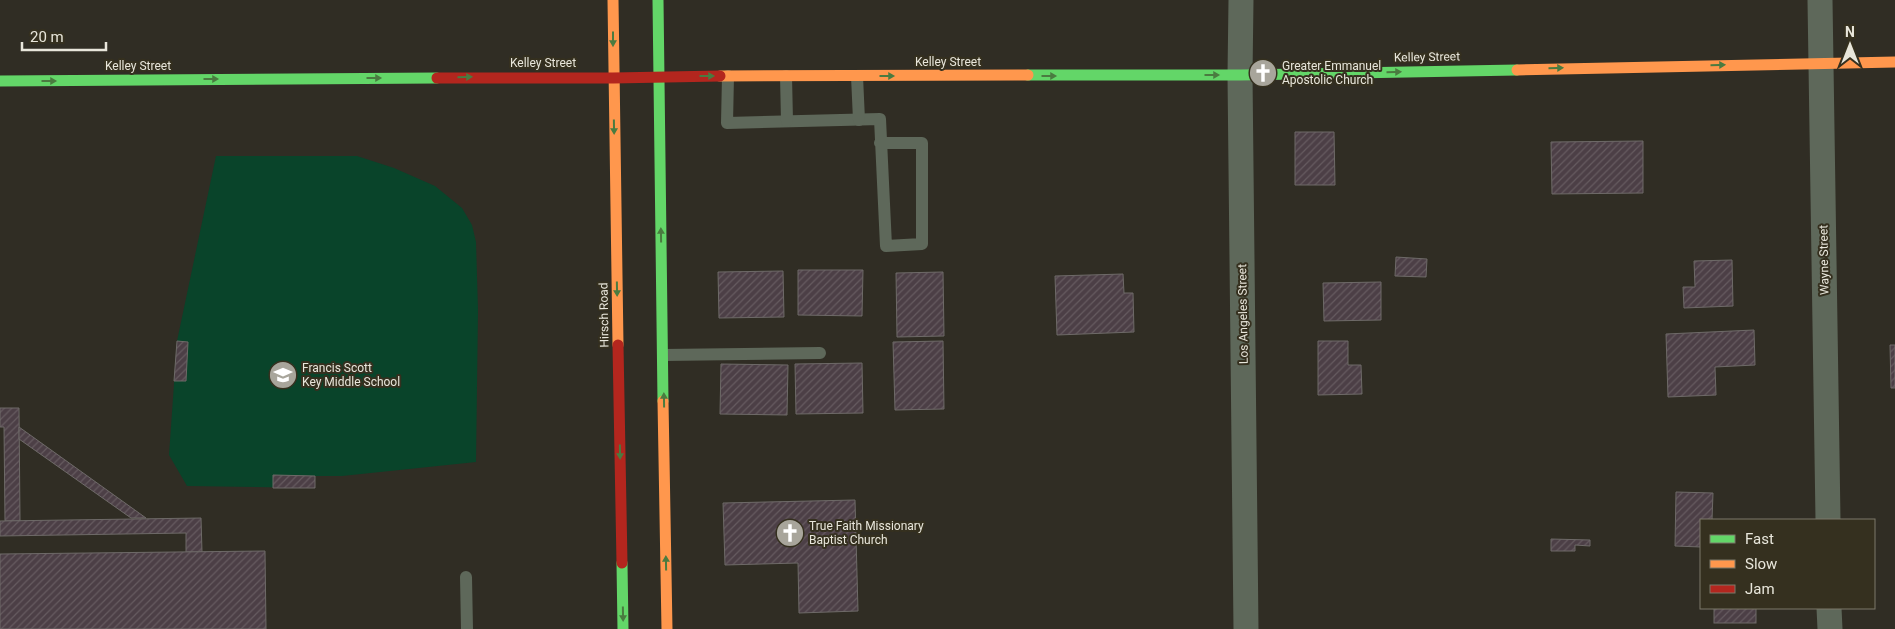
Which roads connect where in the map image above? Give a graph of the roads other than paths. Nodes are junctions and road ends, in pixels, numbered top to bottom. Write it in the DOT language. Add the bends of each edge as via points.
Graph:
graph roads {
  1 [pos="612,0"];
  2 [pos="658,0"];
  3 [pos="1241,0"];
  4 [pos="1820,0"];
  5 [pos="1821,62"];
  6 [pos="1895,62"];
  7 [pos="1240,75"];
  8 [pos="658,76"];
  9 [pos="728,76"];
  10 [pos="786,76"];
  11 [pos="857,76"];
  12 [pos="613,78"];
  13 [pos="0,81"];
  14 [pos="859,120"];
  15 [pos="787,121"];
  16 [pos="880,143"];
  17 [pos="820,353"];
  18 [pos="663,355"];
  19 [pos="1828,519"];
  20 [pos="466,577"];
  21 [pos="1829,609"];
  22 [pos="467,629"];
  23 [pos="623,629"];
  24 [pos="667,629"];
  25 [pos="1246,629"];
  26 [pos="1830,629"];
  1 -- 12 [label="main road, Hirsch Road, one-way"];
  2 -- 8 [label="main road"];
  3 -- 7 [label="street, Los Angeles Street"];
  4 -- 5 [label="street, Wayne Street"];
  5 -- 6 [label="main road, Kelley Street"];
  7 -- 5 [label="main road, Kelley Street, one-way"];
  5 -- 19 [label="street, Wayne Street"];
  11 -- 7 [label="main road, Kelley Street, one-way"];
  7 -- 25 [label="street, Los Angeles Street"];
  8 -- 9 [label="main road, Kelley Street, one-way"];
  8 -- 12 [label="main road, Kelley Street"];
  18 -- 8 [label="main road, one-way"];
  9 -- 10 [label="main road, Kelley Street"];
  9 -- 15 [label="lane" via="727,123"];
  10 -- 11 [label="main road, Kelley Street"];
  10 -- 15 [label="lane"];
  11 -- 14 [label="lane"];
  13 -- 12 [label="main road, Kelley Street, one-way"];
  12 -- 23 [label="main road, Hirsch Road, one-way" via="627,584"];
  14 -- 15 [label="lane"];
  14 -- 16 [label="lane" via="880,119"];
  16 -- 16 [label="lane" via="886,246 922,244 922,143"];
  17 -- 18 [label="lane"];
  24 -- 18 [label="main road, one-way" via="662,584"];
  20 -- 22 [label="lane"];
  21 -- 26 [label="street"];
}
